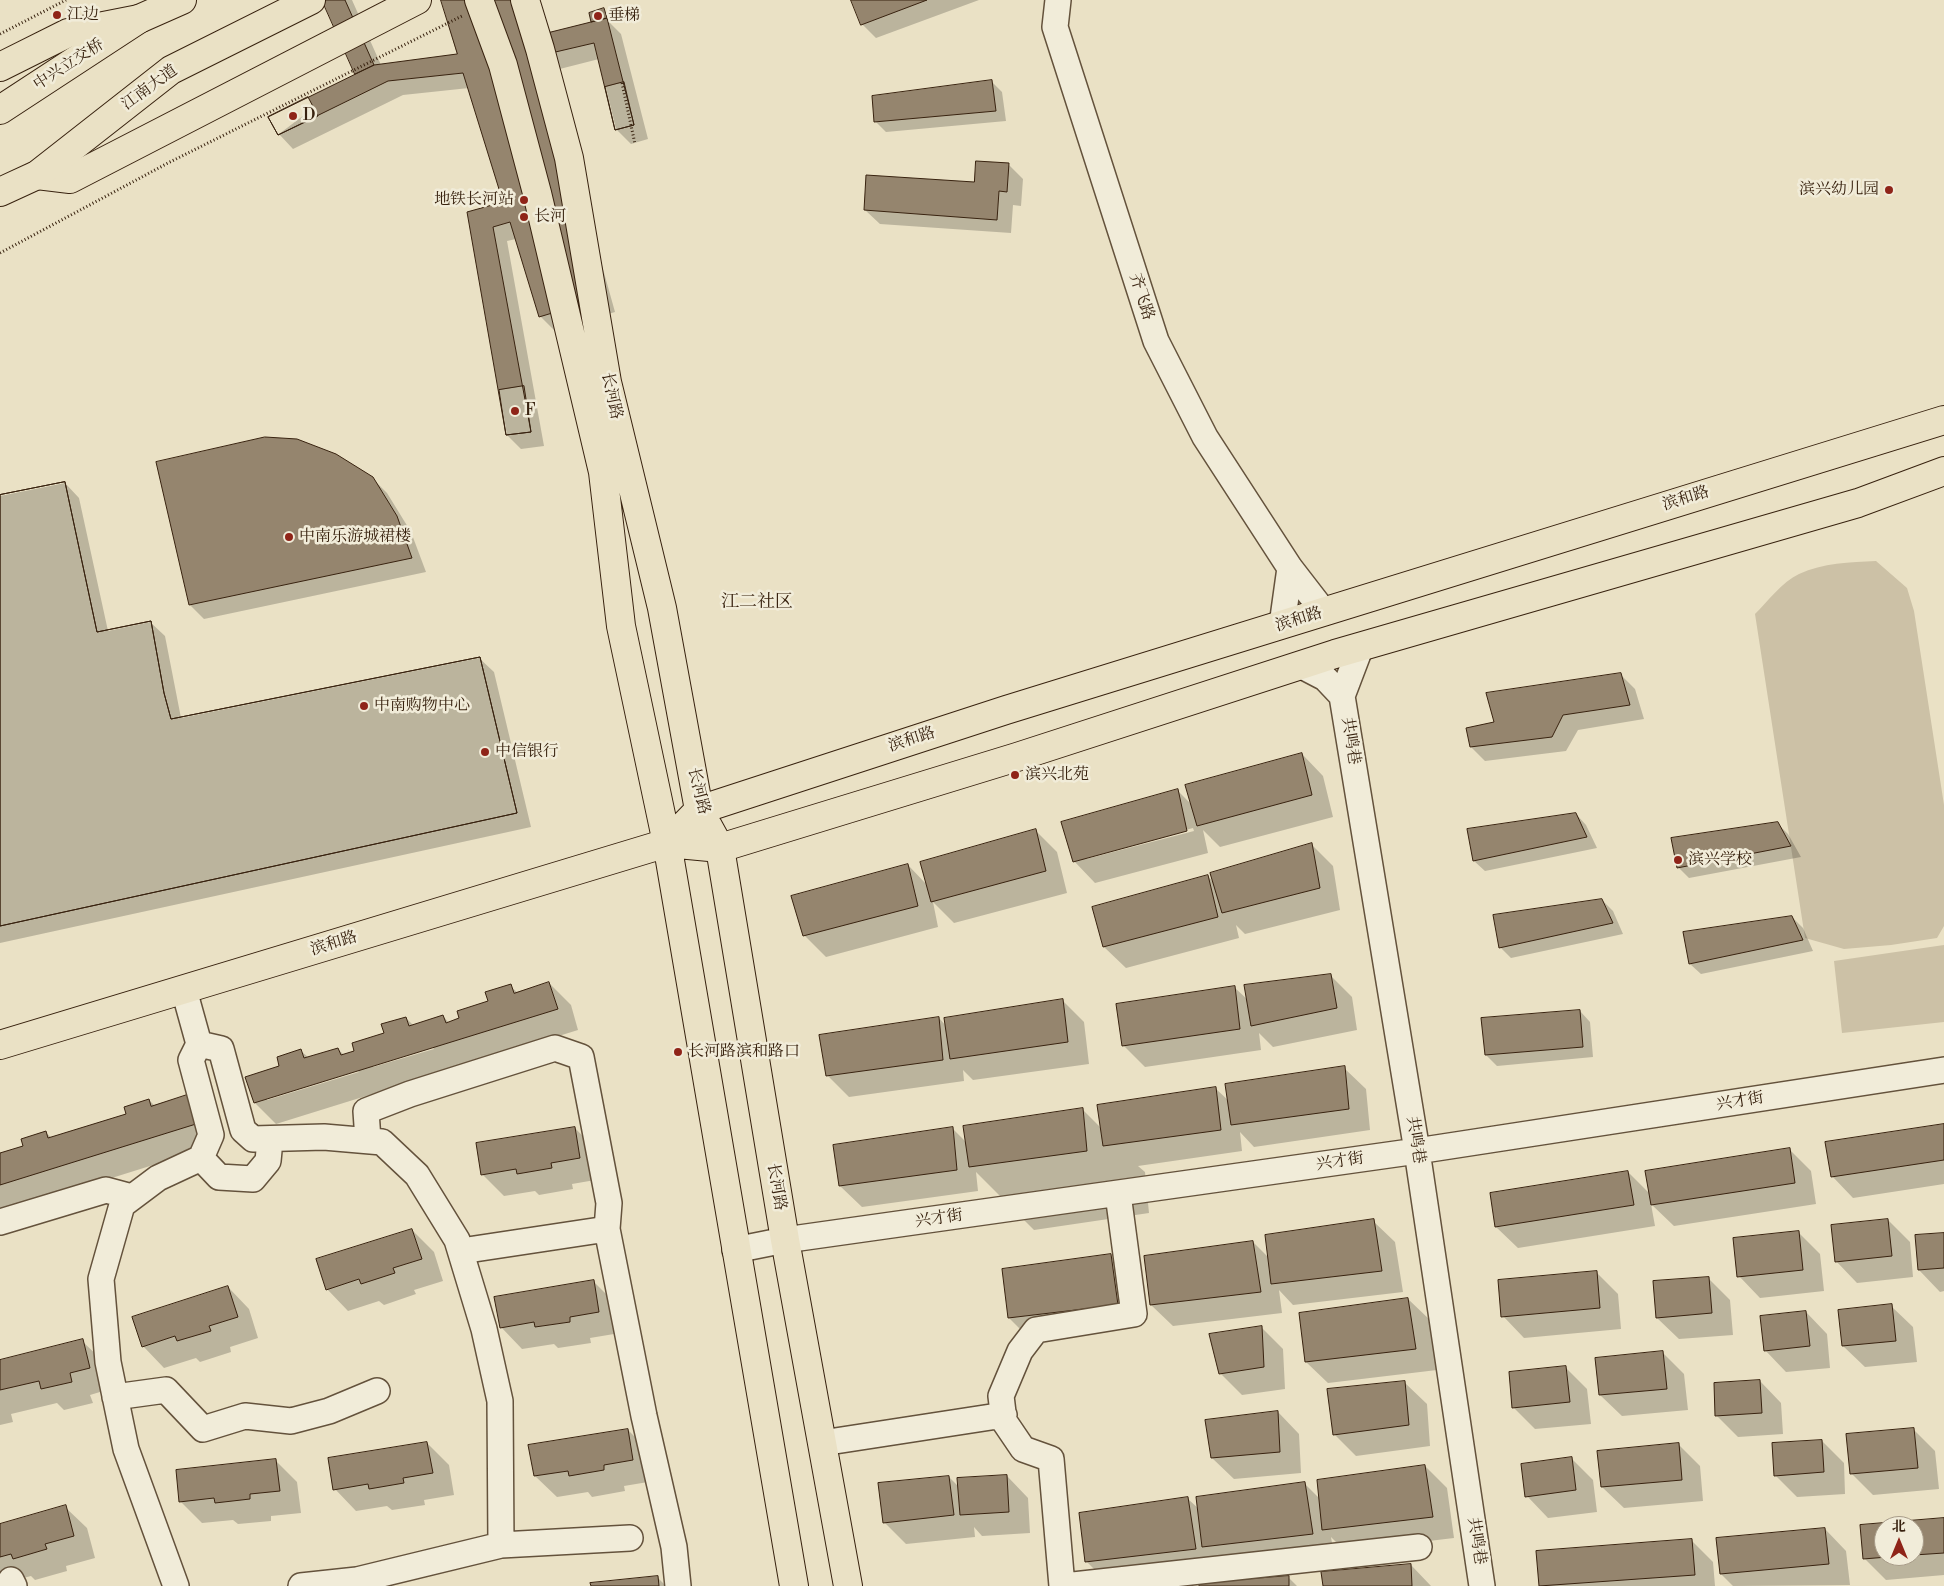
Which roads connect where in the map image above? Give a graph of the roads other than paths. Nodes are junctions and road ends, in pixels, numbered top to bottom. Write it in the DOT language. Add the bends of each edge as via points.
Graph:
graph roads {
  1 [pos="182,0"];
  2 [pos="311,0"];
  3 [pos="417,0"];
  4 [pos="525,0"];
  5 [pos="1058,0"];
  6 [pos="480,3"];
  7 [pos="139,20"];
  8 [pos="0,67"];
  9 [pos="0,110"];
  10 [pos="37,175"];
  11 [pos="0,192"];
  12 [pos="1944,420"];
  13 [pos="1944,471"];
  14 [pos="1290,568"];
  15 [pos="1324,612"];
  16 [pos="1282,625"];
  17 [pos="1361,646"];
  18 [pos="1300,665"];
  19 [pos="1342,696"];
  20 [pos="699,810"];
  21 [pos="667,843"];
  22 [pos="720,848"];
  23 [pos="184,990"];
  24 [pos="199,1044"];
  25 [pos="0,1045"];
  26 [pos="1944,1070"];
  27 [pos="270,1140"];
  28 [pos="368,1140"];
  29 [pos="1417,1151"];
  30 [pos="202,1158"];
  31 [pos="1118,1194"];
  32 [pos="132,1197"];
  33 [pos="0,1222"];
  34 [pos="607,1229"];
  35 [pos="786,1240"];
  36 [pos="735,1250"];
  37 [pos="461,1251"];
  38 [pos="377,1391"];
  39 [pos="115,1397"];
  40 [pos="1004,1415"];
  41 [pos="822,1442"];
  42 [pos="630,1538"];
  43 [pos="501,1545"];
  44 [pos="1419,1547"];
  45 [pos="176,1586"];
  46 [pos="301,1586"];
  47 [pos="678,1586"];
  48 [pos="794,1586"];
  49 [pos="848,1586"];
  50 [pos="1063,1586"];
  51 [pos="1482,1586"];
  1 -- 7 [label="main road"];
  2 -- 10 [label="main road, 江南大道" via="171,70"];
  3 -- 10 [label="main road" via="70,179"];
  4 -- 20 [label="main road, 长河路" via="569,158 607,382 662,608"];
  5 -- 14 [label="street, 齐飞路" via="1055,27 1156,342 1206,437"];
  6 -- 21 [label="main road, 长河路" via="503,65 537,193 603,472 621,626"];
  7 -- 8 [label="main road" via="68,33"];
  7 -- 9 [label="main road, 中兴立交桥"];
  10 -- 11 [label="main road, 江南大道"];
  12 -- 15 [label="main road, 滨和路"];
  13 -- 17 [label="main road, 滨和路" via="1858,503"];
  14 -- 15 [label="street, 齐飞路"];
  14 -- 16 [label="street"];
  15 -- 16 [label="main road, 滨和路"];
  16 -- 20 [label="main road, 滨和路" via="1014,707"];
  17 -- 18 [label="main road, 滨和路"];
  17 -- 19 [label="street, 共鸣巷"];
  18 -- 19 [label="street, 共鸣巷" via="1321,675"];
  18 -- 22 [label="main road, 滨和路" via="1017,757"];
  19 -- 29 [label="street, 共鸣巷"];
  20 -- 21 [label="main road, 滨和路"];
  20 -- 22 [label="main road, 长河路"];
  21 -- 22 [label="main road, 滨和路"];
  21 -- 23 [label="main road, 滨和路"];
  21 -- 36 [label="main road, 长河路"];
  22 -- 35 [label="main road, 长河路"];
  23 -- 24 [label="street"];
  23 -- 25 [label="main road, 滨和路"];
  24 -- 27 [label="street" via="221,1049 243,1130 253,1139"];
  24 -- 30 [label="street" via="191,1060 211,1135"];
  26 -- 29 [label="street, 兴才街"];
  27 -- 28 [label="street" via="324,1137"];
  27 -- 30 [label="street" via="268,1161 252,1179 219,1178"];
  28 -- 34 [label="street" via="366,1112 410,1094 555,1048 581,1057 609,1203"];
  28 -- 37 [label="street" via="382,1142 417,1175"];
  29 -- 31 [label="street, 兴才街"];
  29 -- 51 [label="street, 共鸣巷"];
  30 -- 32 [label="street" via="158,1178"];
  31 -- 35 [label="street, 兴才街"];
  31 -- 40 [label="street" via="1134,1314 1036,1330 1009,1372 1001,1396"];
  32 -- 33 [label="street" via="106,1190"];
  32 -- 39 [label="street" via="122,1206 102,1279 108,1362"];
  34 -- 37 [label="street"];
  34 -- 47 [label="street" via="674,1547"];
  35 -- 36 [label="street, 兴才街"];
  35 -- 41 [label="main road, 长河路"];
  36 -- 48 [label="main road, 长河路"];
  37 -- 43 [label="street" via="484,1329 500,1401"];
  38 -- 39 [label="street" via="329,1411 291,1421 245,1416 203,1429 166,1390"];
  39 -- 45 [label="street" via="126,1449"];
  40 -- 41 [label="street"];
  40 -- 50 [label="street" via="1004,1421 1022,1449 1051,1459"];
  41 -- 49 [label="main road, 长河路"];
  42 -- 43 [label="street"];
  43 -- 46 [label="street" via="357,1580"];
  44 -- 50 [label="street"];
}
